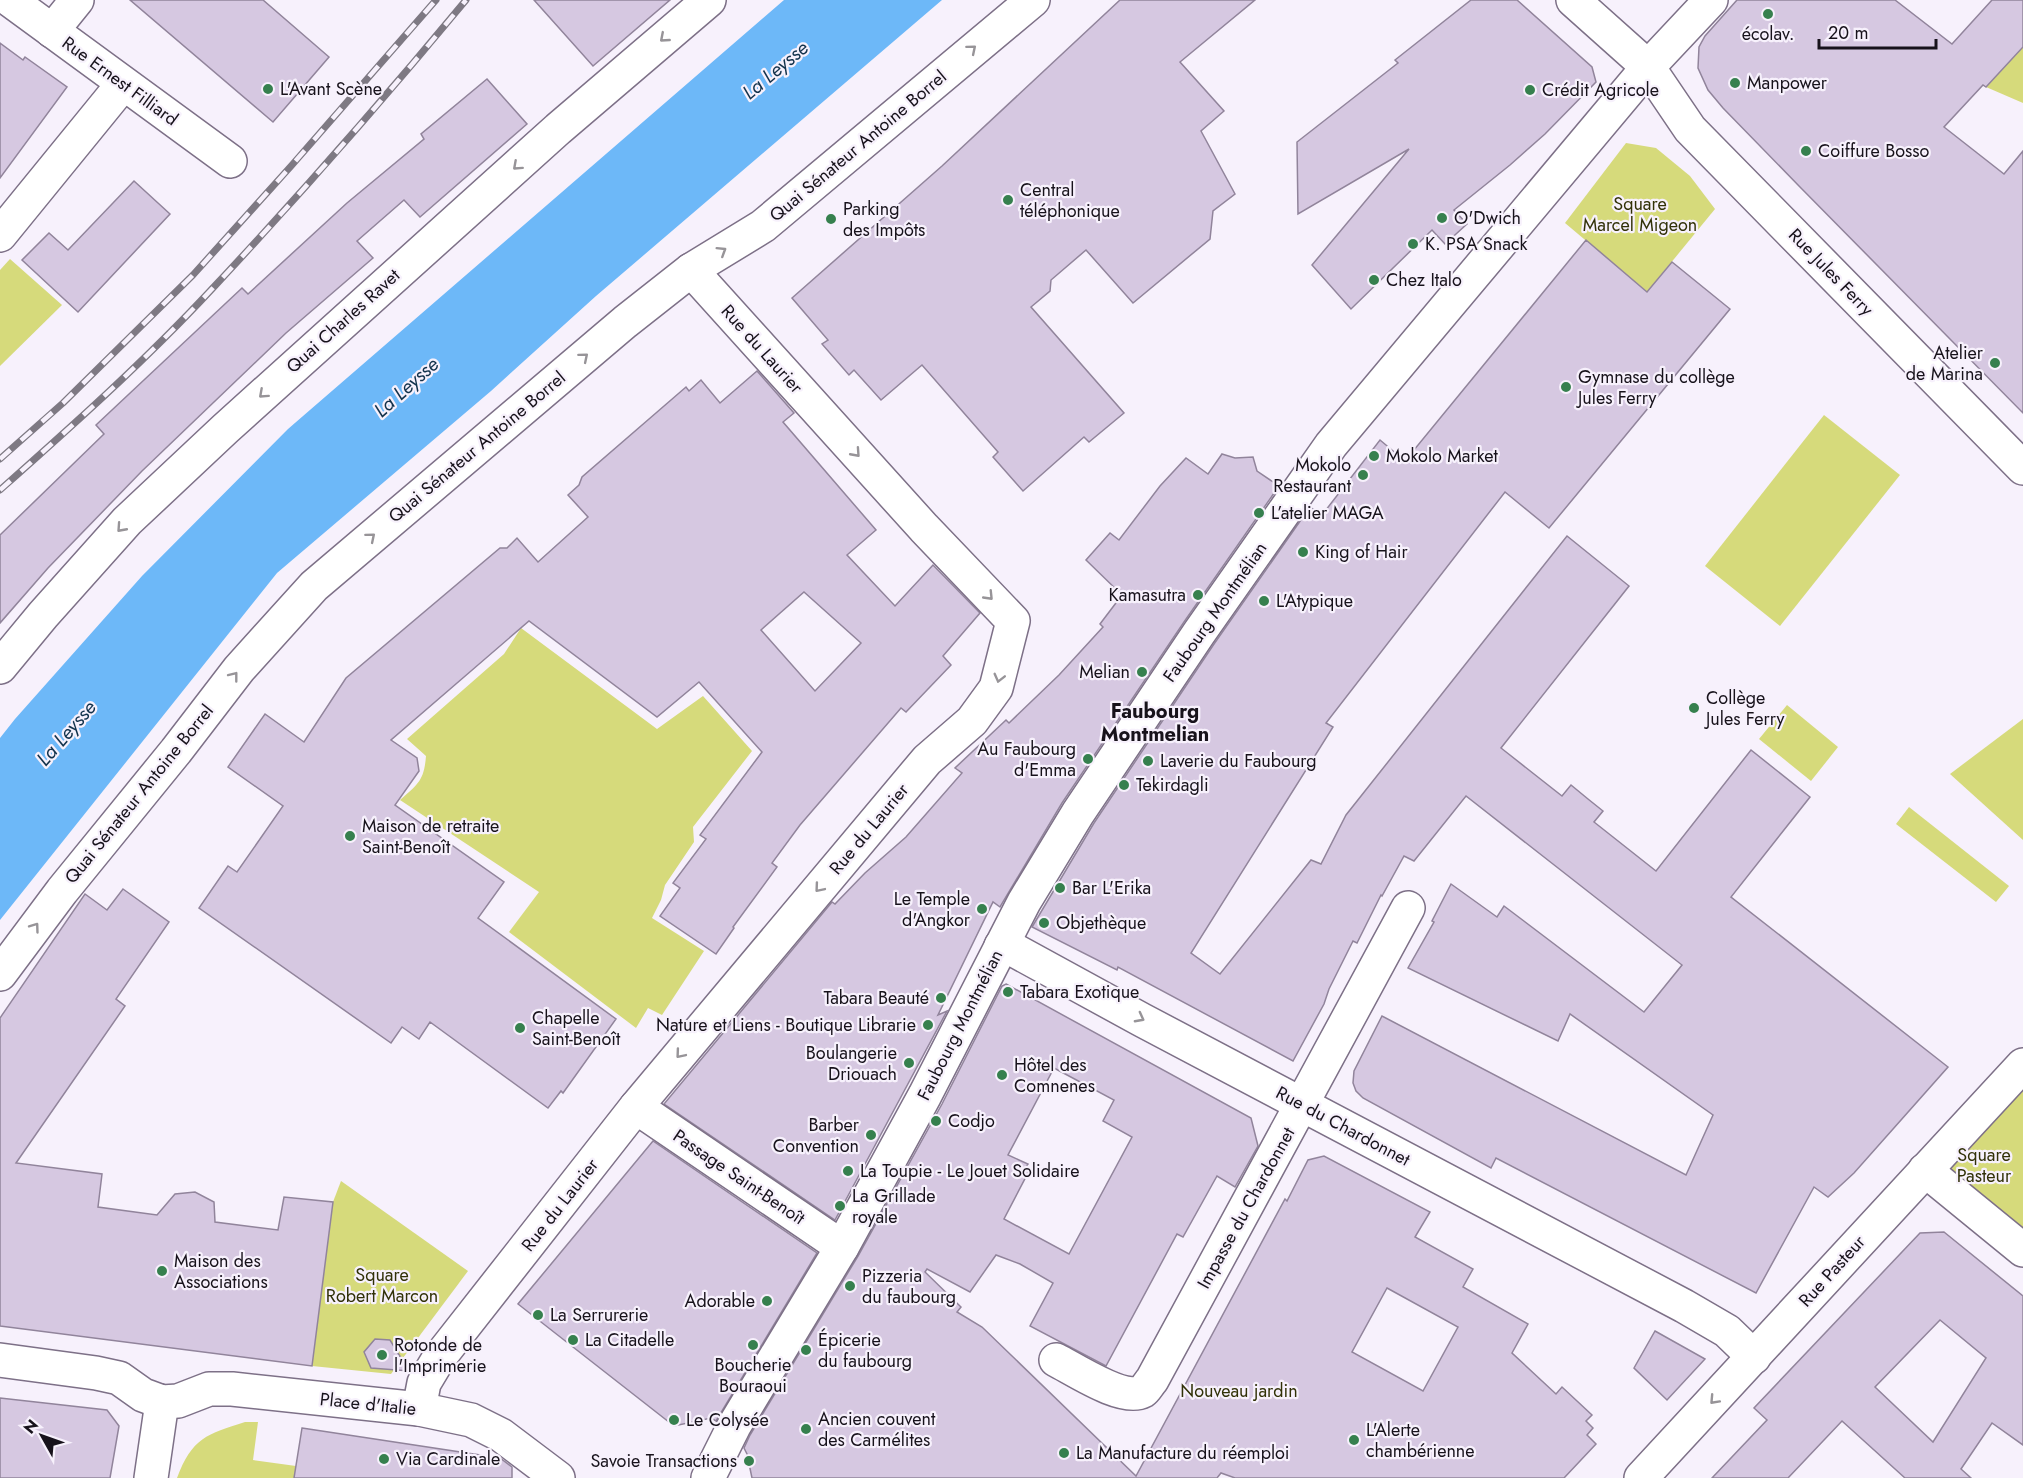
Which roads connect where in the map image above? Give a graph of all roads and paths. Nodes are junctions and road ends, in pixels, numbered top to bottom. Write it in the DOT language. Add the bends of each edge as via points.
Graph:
graph roads {
  1 [pos="10,0"];
  2 [pos="77,0"];
  3 [pos="709,0"];
  4 [pos="1033,0"];
  5 [pos="1573,0"];
  6 [pos="1711,0"];
  7 [pos="52,31"];
  8 [pos="1648,67"];
  9 [pos="123,84"];
  10 [pos="230,161"];
  11 [pos="0,235"];
  12 [pos="691,270"];
  13 [pos="2023,468"];
  14 [pos="0,667"];
  15 [pos="1408,908"];
  16 [pos="1008,948"];
  17 [pos="0,974"];
  18 [pos="2023,1065"];
  19 [pos="1303,1104"];
  20 [pos="636,1107"];
  21 [pos="1925,1170"];
  22 [pos="842,1247"];
  23 [pos="2023,1250"];
  24 [pos="1754,1357"];
  25 [pos="0,1360"];
  26 [pos="1056,1360"];
  27 [pos="162,1402"];
  28 [pos="419,1408"];
  29 [pos="151,1478"];
  30 [pos="558,1478"];
  31 [pos="708,1478"];
  32 [pos="1641,1478"];
  1 -- 7 [label="street, Rue Ernest Filliard"];
  2 -- 7 [label="street"];
  3 -- 14 [label="street, Quai Charles Ravet, one-way" via="558,129 225,429 128,521"];
  12 -- 4 [label="street, Quai Sénateur Antoine Borrel, one-way" via="763,226"];
  5 -- 8 [label="street, Rue Jules Ferry"];
  6 -- 8 [label="street, Faubourg Montmélian"];
  7 -- 9 [label="street, Rue Ernest Filliard"];
  8 -- 13 [label="street, Rue Jules Ferry" via="1690,129"];
  8 -- 16 [label="street, Faubourg Montmélian" via="1331,445 1198,633 1078,813 1024,902"];
  9 -- 10 [label="street, Rue Ernest Filliard"];
  9 -- 11 [label="street"];
  17 -- 12 [label="street, Quai Sénateur Antoine Borrel, one-way" via="239,669 314,586"];
  12 -- 20 [label="street, Rue du Laurier, one-way" via="1013,621 996,688 972,721 927,760"];
  15 -- 19 [label="street, Impasse du Chardonnet"];
  16 -- 19 [label="street, Rue du Chardonnet, one-way"];
  16 -- 22 [label="street, Faubourg Montmélian"];
  18 -- 21 [label="street, Rue Pasteur"];
  19 -- 24 [label="street, Rue du Chardonnet" via="1684,1306 1727,1331"];
  19 -- 26 [label="street, Impasse du Chardonnet" via="1143,1391 1129,1394 1113,1390"];
  20 -- 22 [label="street, Passage Saint-Benoît"];
  20 -- 28 [label="street, Rue du Laurier" via="439,1358 424,1383"];
  21 -- 23 [label="street"];
  21 -- 24 [label="street, Rue Pasteur"];
  22 -- 31 [label="street, Faubourg Montmélian" via="734,1426"];
  24 -- 32 [label="street, Rue Pasteur, one-way"];
  25 -- 27 [label="street" via="96,1372 119,1378 143,1395"];
  27 -- 28 [label="street, Place d'Italie" via="178,1401 209,1389 232,1389"];
  27 -- 29 [label="street"];
  28 -- 30 [label="street, Place d'Italie" via="489,1428"];
}
